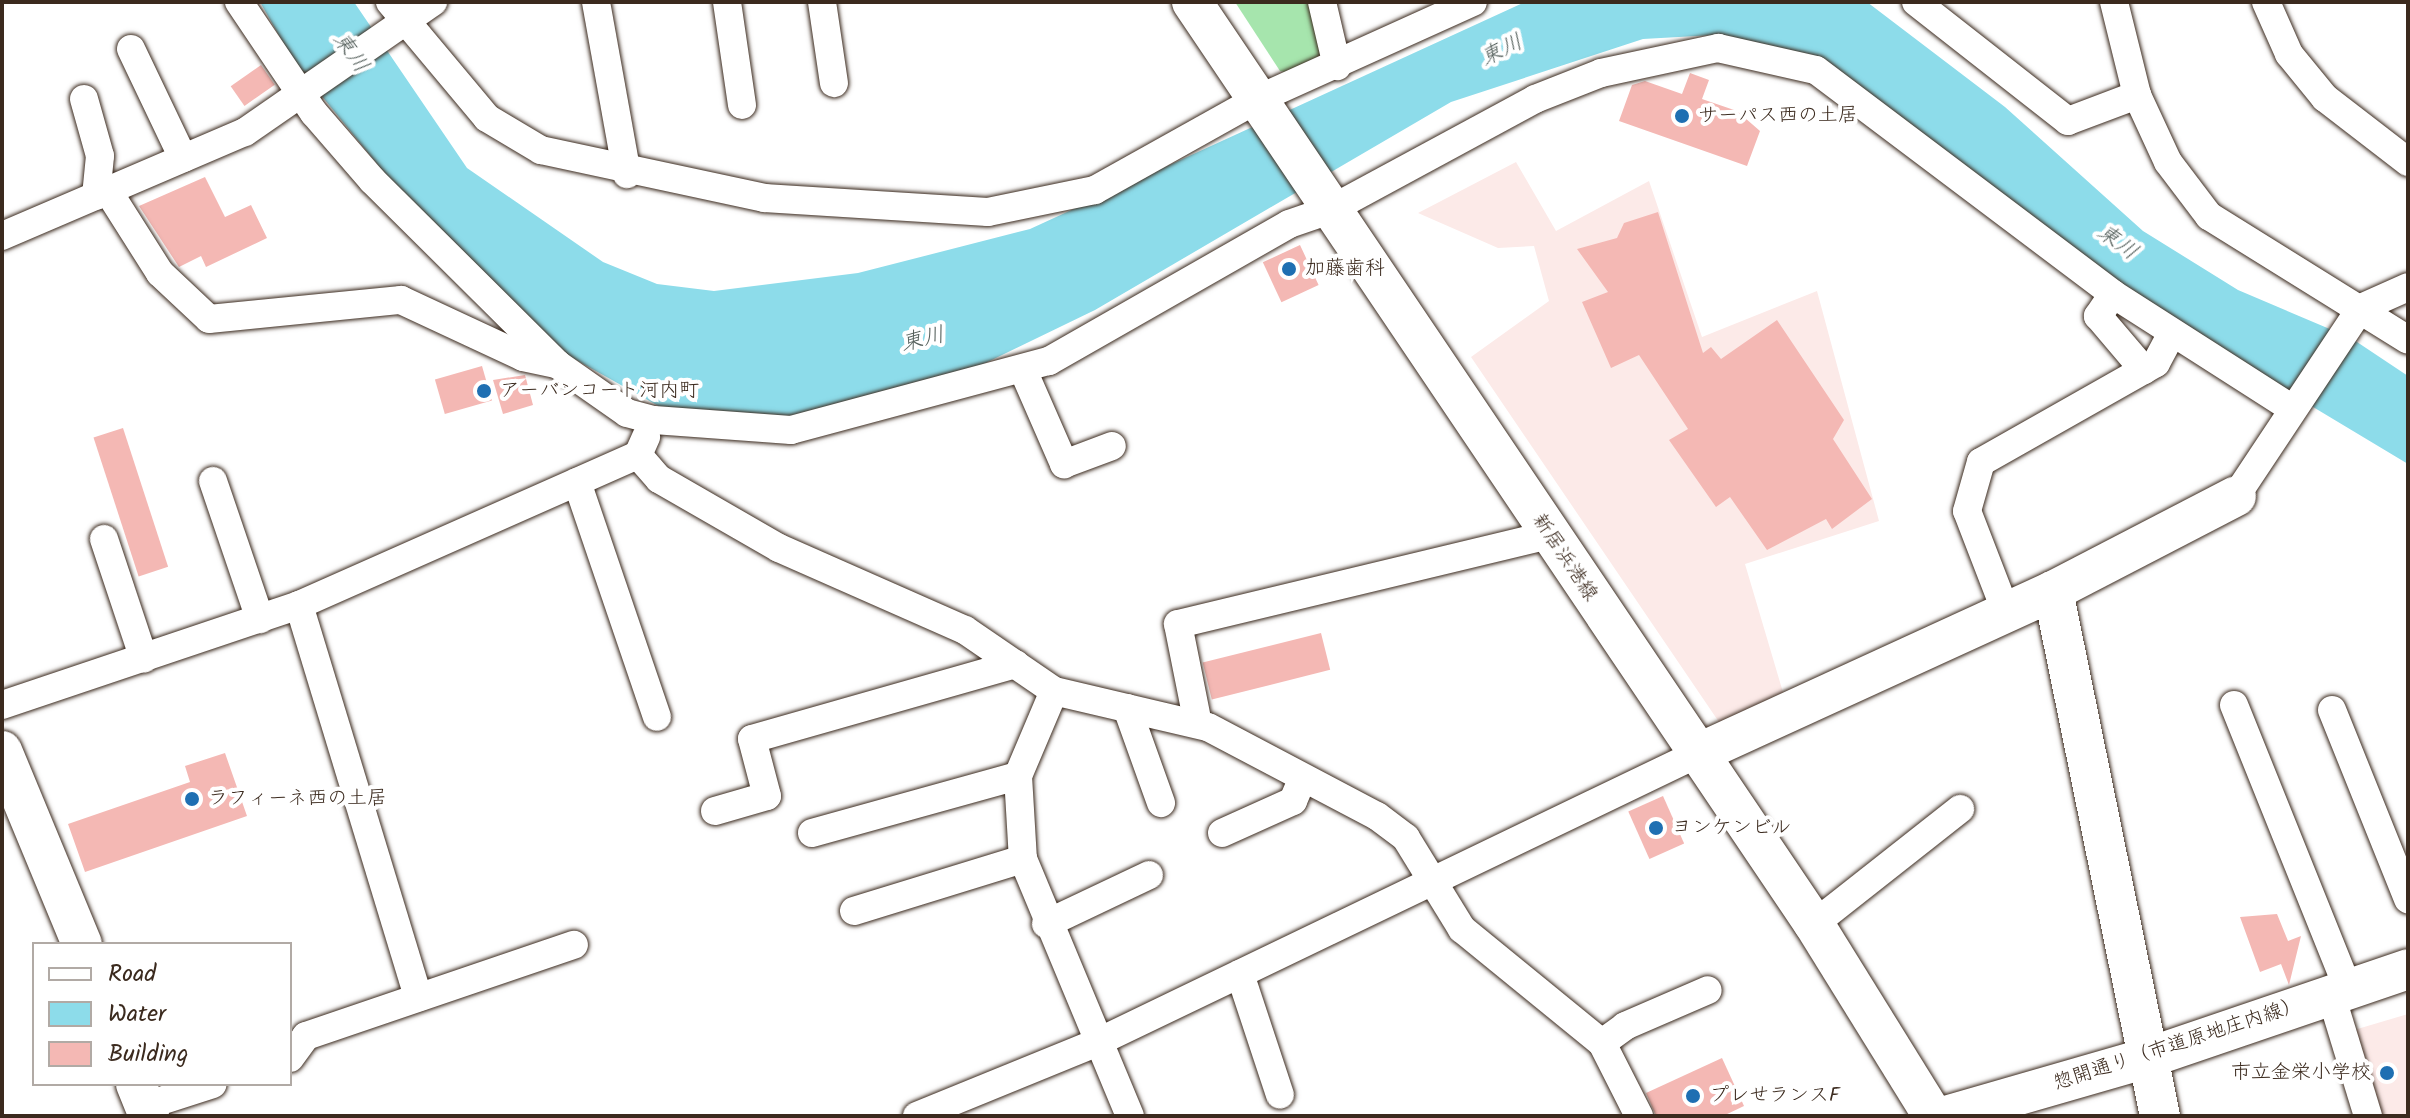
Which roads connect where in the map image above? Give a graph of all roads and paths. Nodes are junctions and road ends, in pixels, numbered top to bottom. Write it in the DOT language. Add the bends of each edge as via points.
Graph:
graph roads {
  1 [pos="239,2"];
  2 [pos="433,2"];
  3 [pos="596,2"];
  4 [pos="727,2"];
  5 [pos="822,2"];
  6 [pos="1192,2"];
  7 [pos="1322,2"];
  8 [pos="1473,2"];
  9 [pos="1916,2"];
  10 [pos="2114,2"];
  11 [pos="2266,2"];
  12 [pos="400,14"];
  13 [pos="131,49"];
  14 [pos="1337,66"];
  15 [pos="834,83"];
  16 [pos="302,89"];
  17 [pos="2137,95"];
  18 [pos="84,99"];
  19 [pos="1257,101"];
  20 [pos="742,105"];
  21 [pos="183,158"];
  22 [pos="2408,162"];
  23 [pos="627,174"];
  24 [pos="102,194"];
  25 [pos="1327,206"];
  26 [pos="2,236"];
  27 [pos="2408,287"];
  28 [pos="2113,294"];
  29 [pos="2355,316"];
  30 [pos="2172,333"];
  31 [pos="2408,340"];
  32 [pos="557,364"];
  33 [pos="1023,370"];
  34 [pos="2144,370"];
  35 [pos="2293,406"];
  36 [pos="654,420"];
  37 [pos="1112,446"];
  38 [pos="638,455"];
  39 [pos="213,481"];
  40 [pos="577,482"];
  41 [pos="2236,496"];
  42 [pos="1549,535"];
  43 [pos="104,539"];
  44 [pos="2053,591"];
  45 [pos="299,605"];
  46 [pos="2006,612"];
  47 [pos="260,619"];
  48 [pos="144,659"];
  49 [pos="1016,664"];
  50 [pos="1054,691"];
  51 [pos="2,705"];
  52 [pos="2234,705"];
  53 [pos="1127,708"];
  54 [pos="2332,710"];
  55 [pos="657,717"];
  56 [pos="1198,724"];
  57 [pos="2,751"];
  58 [pos="1697,754"];
  59 [pos="1018,776"];
  60 [pos="1302,780"];
  61 [pos="1161,803"];
  62 [pos="1960,809"];
  63 [pos="715,811"];
  64 [pos="812,833"];
  65 [pos="1222,833"];
  66 [pos="1023,859"];
  67 [pos="1149,875"];
  68 [pos="1436,882"];
  69 [pos="2408,899"];
  70 [pos="854,911"];
  71 [pos="1046,924"];
  72 [pos="1814,924"];
  73 [pos="81,942"];
  74 [pos="574,945"];
  75 [pos="2408,969"];
  76 [pos="1240,974"];
  77 [pos="1708,990"];
  78 [pos="2340,992"];
  79 [pos="418,997"];
  80 [pos="1098,1042"];
  81 [pos="1602,1043"];
  82 [pos="292,1055"];
  83 [pos="2147,1058"];
  84 [pos="206,1086"];
  85 [pos="1280,1095"];
  86 [pos="139,1104"];
  87 [pos="917,1116"];
  88 [pos="1130,1116"];
  89 [pos="1639,1116"];
  90 [pos="1933,1116"];
  91 [pos="1946,1116"];
  92 [pos="2160,1116"];
  93 [pos="2368,1116"];
  1 -- 16 [label="street"];
  2 -- 12 [label="street"];
  3 -- 23 [label="street"];
  4 -- 20 [label="street"];
  5 -- 15 [label="street"];
  6 -- 19 [label="street, 新居浜港線"];
  7 -- 14 [label="street"];
  8 -- 14 [label="street"];
  9 -- 17 [label="street" via="2068,121"];
  10 -- 17 [label="street"];
  11 -- 22 [label="street" via="2289,54 2325,98"];
  12 -- 16 [label="street"];
  12 -- 23 [label="street" via="487,118 541,150"];
  13 -- 21 [label="street"];
  14 -- 19 [label="street"];
  16 -- 21 [label="street" via="245,132"];
  16 -- 32 [label="street" via="372,180"];
  17 -- 29 [label="street" via="2168,162 2209,216"];
  18 -- 24 [label="street" via="100,156"];
  19 -- 23 [label="street" via="1095,190 1038,207 941,210 764,198"];
  19 -- 25 [label="street, 新居浜港線"];
  21 -- 24 [label="street"];
  24 -- 26 [label="street"];
  24 -- 32 [label="street" via="160,273 209,319 401,300 523,357"];
  25 -- 28 [label="street" via="1535,99 1601,73 1718,48 1816,70"];
  25 -- 33 [label="street"];
  25 -- 42 [label="street, 新居浜港線"];
  27 -- 29 [label="street"];
  28 -- 30 [label="street"];
  28 -- 34 [label="street" via="2098,316"];
  29 -- 31 [label="street"];
  29 -- 35 [label="street"];
  30 -- 34 [label="street"];
  30 -- 35 [label="street"];
  32 -- 36 [label="street" via="627,413"];
  33 -- 36 [label="street" via="791,430"];
  33 -- 37 [label="street" via="1064,464"];
  34 -- 46 [label="street" via="1981,462 1967,511"];
  35 -- 41 [label="street"];
  36 -- 38 [label="street"];
  38 -- 40 [label="street"];
  38 -- 49 [label="street" via="659,479 779,548 965,630"];
  39 -- 47 [label="street"];
  40 -- 45 [label="street"];
  40 -- 55 [label="street"];
  41 -- 44 [label="street"];
  42 -- 56 [label="street" via="1178,624"];
  42 -- 58 [label="street, 新居浜港線"];
  43 -- 48 [label="street"];
  44 -- 46 [label="street"];
  44 -- 83 [label="street"];
  45 -- 47 [label="street"];
  45 -- 79 [label="street"];
  46 -- 58 [label="street"];
  47 -- 48 [label="street"];
  48 -- 51 [label="street"];
  49 -- 50 [label="street"];
  49 -- 63 [label="street" via="752,739 767,796"];
  50 -- 53 [label="street"];
  50 -- 59 [label="street"];
  52 -- 78 [label="street"];
  53 -- 56 [label="street"];
  53 -- 61 [label="street"];
  54 -- 69 [label="street"];
  56 -- 60 [label="street"];
  57 -- 73 [label="street"];
  58 -- 68 [label="street"];
  58 -- 72 [label="street, 新居浜港線"];
  59 -- 64 [label="street"];
  59 -- 66 [label="street"];
  60 -- 65 [label="street" via="1293,801"];
  60 -- 68 [label="street" via="1397,831"];
  62 -- 72 [label="street"];
  66 -- 70 [label="street"];
  66 -- 71 [label="street"];
  67 -- 71 [label="street"];
  68 -- 76 [label="street"];
  68 -- 81 [label="street" via="1462,929 1577,1015"];
  71 -- 80 [label="street"];
  72 -- 90 [label="street, 新居浜港線"];
  74 -- 79 [label="street"];
  75 -- 78 [label="street, 惣開通り（市道原地庄内線）"];
  76 -- 80 [label="street"];
  76 -- 85 [label="street"];
  77 -- 81 [label="street" via="1625,1026"];
  78 -- 83 [label="street, 惣開通り（市道原地庄内線）"];
  78 -- 93 [label="street"];
  79 -- 82 [label="street" via="306,1036"];
  80 -- 87 [label="street"];
  80 -- 88 [label="street"];
  81 -- 89 [label="street"];
  83 -- 91 [label="street, 惣開通り（市道原地庄内線）"];
  83 -- 92 [label="street"];
  84 -- 86 [label="street"];
}
